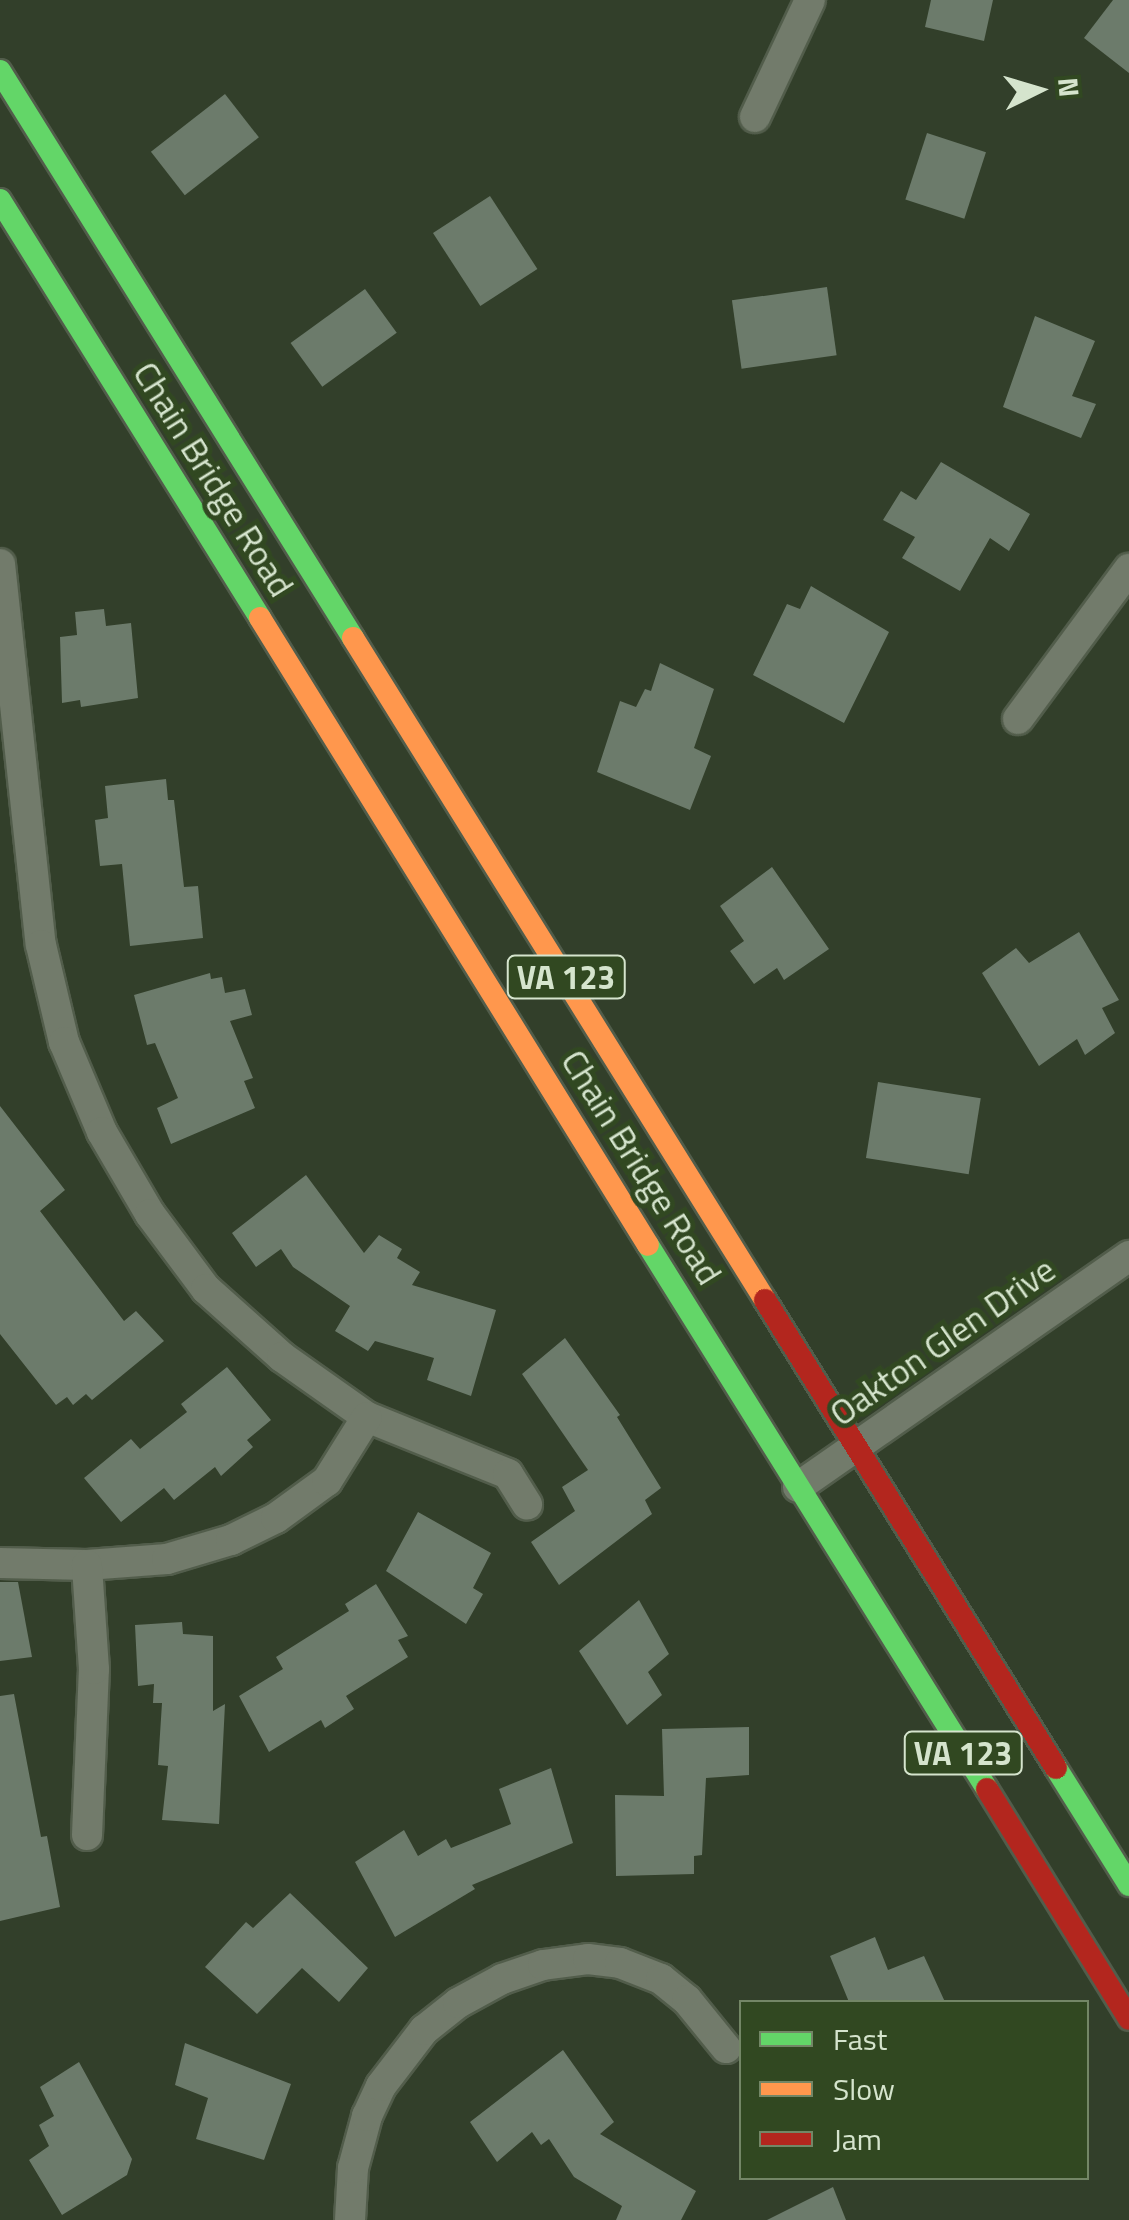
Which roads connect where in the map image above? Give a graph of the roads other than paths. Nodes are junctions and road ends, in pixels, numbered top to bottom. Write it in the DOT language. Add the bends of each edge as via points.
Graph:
graph roads {
  1 [pos="810,0"];
  2 [pos="0,71"];
  3 [pos="755,116"];
  4 [pos="0,200"];
  5 [pos="0,564"];
  6 [pos="1129,569"];
  7 [pos="1018,719"];
  8 [pos="9,738"];
  9 [pos="1129,1256"];
  10 [pos="367,1418"];
  11 [pos="859,1446"];
  12 [pos="798,1487"];
  13 [pos="526,1506"];
  14 [pos="0,1563"];
  15 [pos="88,1565"];
  16 [pos="87,1835"];
  17 [pos="1129,1885"];
  18 [pos="1129,2018"];
  19 [pos="726,2048"];
  20 [pos="350,2220"];
  1 -- 3 [label="street"];
  2 -- 11 [label="main road, Chain Bridge Road / VA 123"];
  4 -- 12 [label="main road, Chain Bridge Road / VA 123"];
  5 -- 8 [label="street"];
  6 -- 7 [label="street"];
  8 -- 10 [label="street" via="41,946 64,1042 102,1132 150,1214 206,1288 282,1357"];
  9 -- 11 [label="street, Oakton Glen Drive"];
  10 -- 13 [label="street" via="508,1474"];
  10 -- 15 [label="street" via="327,1481 276,1518 167,1559"];
  11 -- 12 [label="street, Oakton Glen Drive"];
  11 -- 17 [label="main road, Chain Bridge Road / VA 123"];
  12 -- 18 [label="main road, Chain Bridge Road / VA 123"];
  14 -- 15 [label="street"];
  15 -- 16 [label="street" via="94,1686"];
  19 -- 20 [label="street" via="674,1990 620,1963 573,1961 502,1979 424,2030 381,2086 352,2168"];
}
